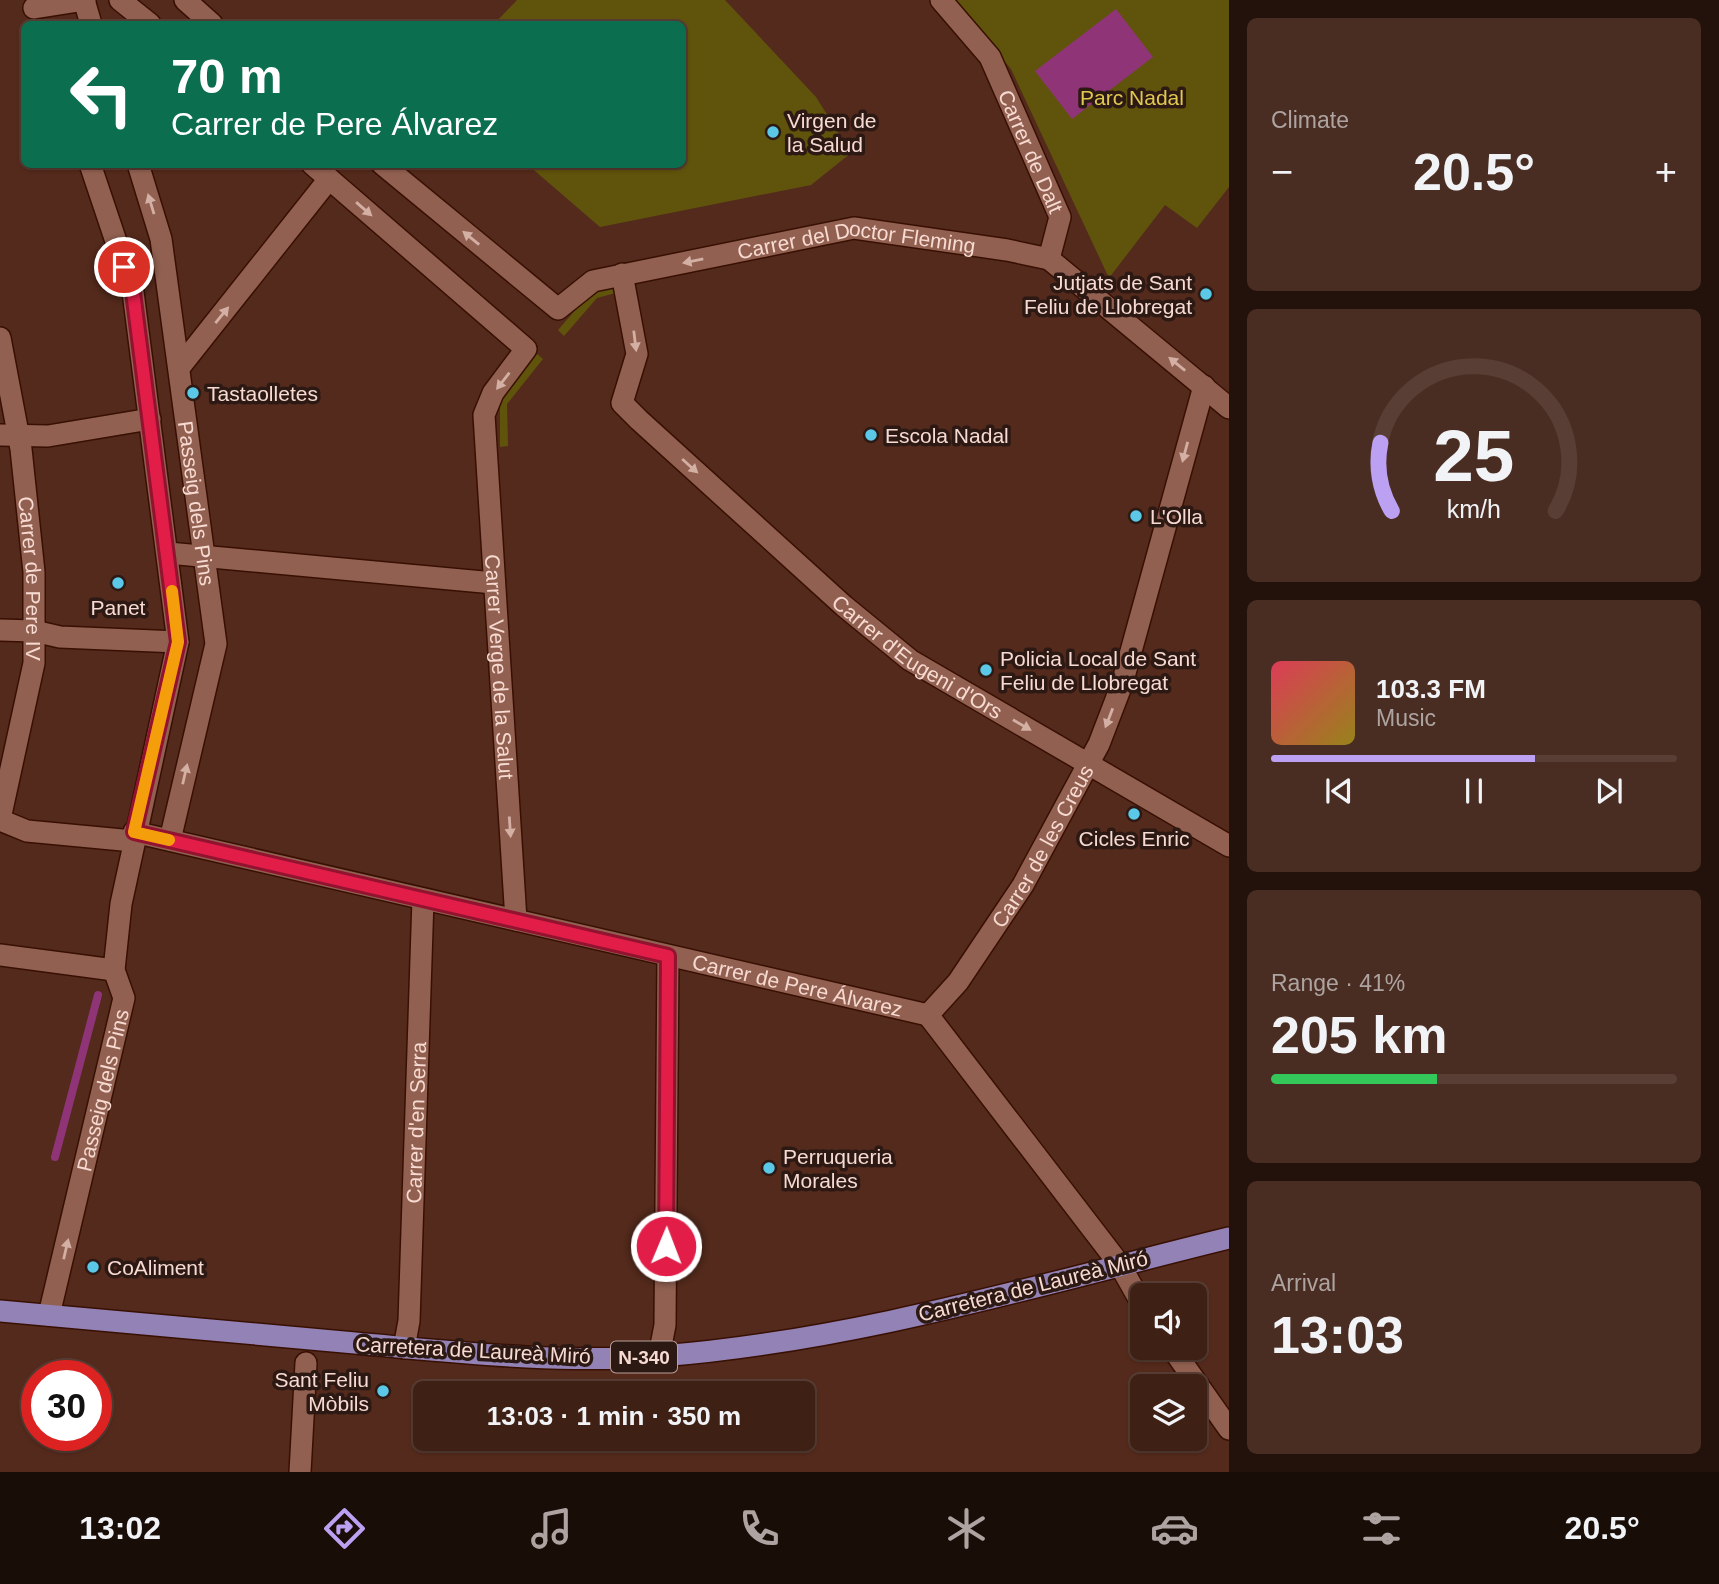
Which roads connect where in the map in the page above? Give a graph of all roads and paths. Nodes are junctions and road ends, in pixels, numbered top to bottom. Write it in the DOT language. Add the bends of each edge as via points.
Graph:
graph roads {
  1 [pos="84,0"];
  2 [pos="120,0"];
  3 [pos="185,0"];
  4 [pos="941,0"];
  5 [pos="34,11"];
  6 [pos="90,21"];
  7 [pos="146,21"];
  8 [pos="209,21"];
  9 [pos="91,168"];
  10 [pos="139,168"];
  11 [pos="317,168"];
  12 [pos="387,168"];
  13 [pos="329,179"];
  14 [pos="1049,259"];
  15 [pos="622,274"];
  16 [pos="0,338"];
  17 [pos="179,368"];
  18 [pos="1204,386"];
  19 [pos="1229,408"];
  20 [pos="150,419"];
  21 [pos="9,434"];
  22 [pos="168,553"];
  23 [pos="205,555"];
  24 [pos="494,583"];
  25 [pos="0,630"];
  26 [pos="34,631"];
  27 [pos="178,642"];
  28 [pos="1089,763"];
  29 [pos="0,820"];
  30 [pos="133,836"];
  31 [pos="170,840"];
  32 [pos="1229,846"];
  33 [pos="424,899"];
  34 [pos="516,920"];
  35 [pos="0,955"];
  36 [pos="668,956"];
  37 [pos="114,970"];
  38 [pos="928,1016"];
  39 [pos="1229,1238"];
  40 [pos="1120,1265"];
  41 [pos="1130,1283"];
  42 [pos="0,1312"];
  43 [pos="49,1315"];
  44 [pos="404,1348"];
  45 [pos="659,1356"];
  46 [pos="1180,1360"];
  47 [pos="306,1363"];
  48 [pos="1229,1429"];
  49 [pos="300,1472"];
  1 -- 5 [label="street"];
  1 -- 6 [label="street"];
  2 -- 7 [label="street"];
  3 -- 8 [label="street"];
  4 -- 14 [label="street, Carrer de Dalt" via="990,57 1060,217"];
  9 -- 20 [label="street, Passeig dels Pins" via="133,292"];
  17 -- 10 [label="street, Passeig dels Pins, one-way" via="161,239"];
  11 -- 13 [label="street"];
  15 -- 12 [label="street, Carrer del Doctor Fleming, one-way" via="593,281 558,309"];
  17 -- 13 [label="street, one-way"];
  13 -- 24 [label="street, Carrer Verge de la Salut, one-way" via="526,349 493,393 484,415"];
  14 -- 15 [label="street, Carrer del Doctor Fleming, one-way" via="854,229"];
  18 -- 14 [label="street, one-way"];
  15 -- 28 [label="street, Carrer d'Eugeni d'Ors, one-way" via="637,354 622,403 844,606 910,660"];
  16 -- 21 [label="street, Carrer de Pere IV"];
  17 -- 23 [label="street, Passeig dels Pins"];
  18 -- 19 [label="street"];
  18 -- 28 [label="street, Carrer de les Creus, one-way" via="1122,684"];
  20 -- 21 [label="street" via="48,436"];
  20 -- 22 [label="street, Passeig dels Pins"];
  21 -- 26 [label="street, Carrer de Pere IV" via="34,572"];
  22 -- 23 [label="street"];
  22 -- 27 [label="street, Passeig dels Pins"];
  23 -- 24 [label="street"];
  31 -- 23 [label="street, Passeig dels Pins, one-way" via="216,644"];
  24 -- 34 [label="street, Carrer Verge de la Salut, one-way"];
  25 -- 26 [label="street"];
  26 -- 27 [label="street" via="60,637"];
  26 -- 29 [label="street, Carrer de Pere IV" via="34,663"];
  27 -- 30 [label="street, Passeig dels Pins"];
  28 -- 32 [label="street, Carrer d'Eugeni d'Ors"];
  28 -- 38 [label="street, Carrer de les Creus" via="1023,885 958,982"];
  29 -- 30 [label="street, Carrer de Pere Álvarez" via="27,831"];
  30 -- 31 [label="street, Carrer de Pere Álvarez"];
  30 -- 37 [label="street, Passeig dels Pins"];
  31 -- 33 [label="street, Carrer de Pere Álvarez"];
  33 -- 34 [label="street, Carrer de Pere Álvarez"];
  33 -- 44 [label="street, Carrer d'en Serra" via="409,1321"];
  34 -- 36 [label="street, Carrer de Pere Álvarez"];
  35 -- 37 [label="street"];
  36 -- 38 [label="street, Carrer de Pere Álvarez"];
  36 -- 45 [label="street" via="665,1325"];
  43 -- 37 [label="street, Passeig dels Pins, one-way" via="124,998"];
  38 -- 40 [label="street"];
  39 -- 40 [label="main road, Carretera de Laureà Miró / N-340"];
  40 -- 41 [label="street"];
  40 -- 45 [label="main road, Carretera de Laureà Miró / N-340" via="901,1319 759,1345"];
  42 -- 43 [label="main road, Carretera de Laureà Miró / N-340"];
  43 -- 44 [label="main road, Carretera de Laureà Miró / N-340"];
  44 -- 45 [label="main road, Carretera de Laureà Miró / N-340" via="570,1358"];
  46 -- 48 [label="street"];
  47 -- 49 [label="street"];
}
